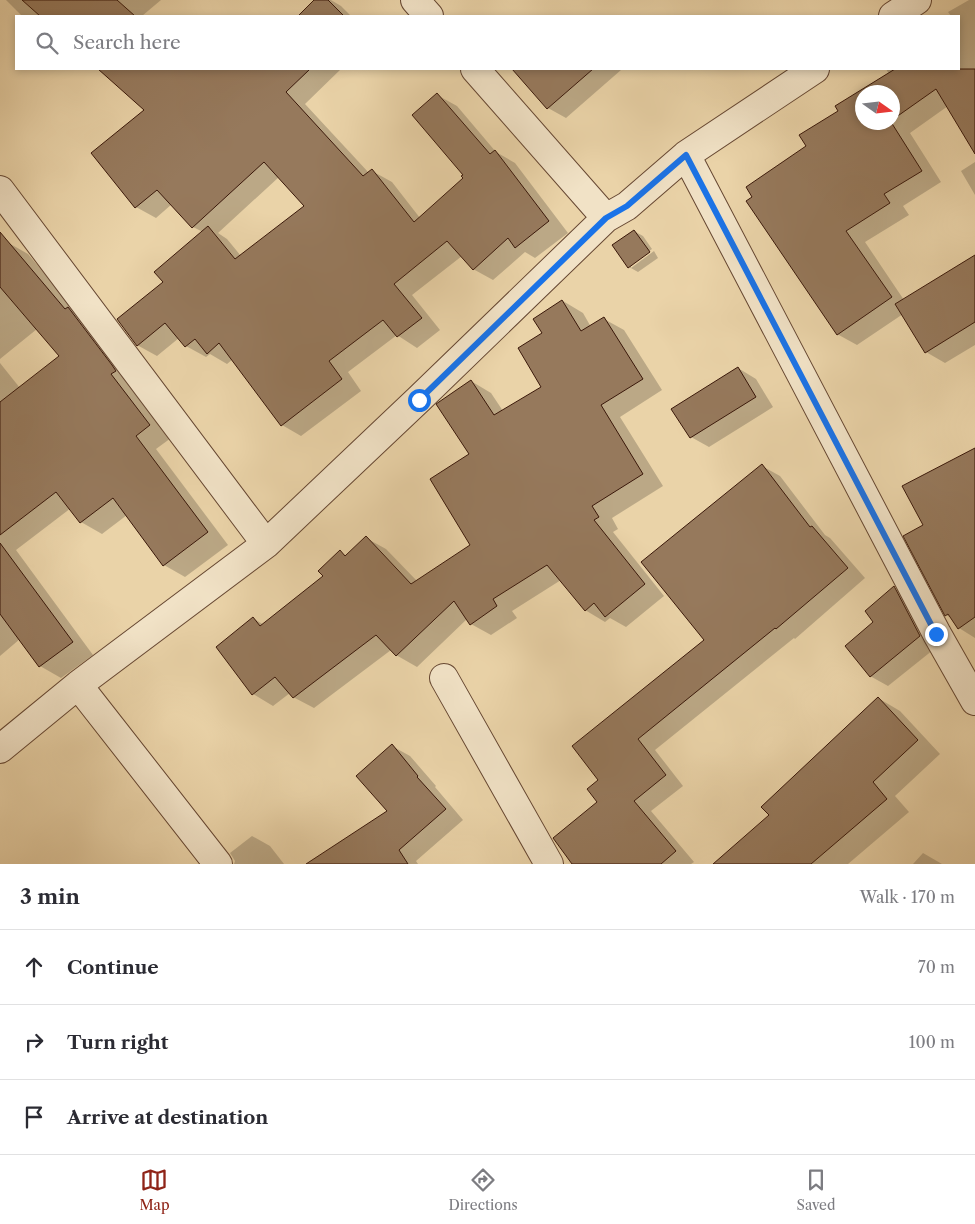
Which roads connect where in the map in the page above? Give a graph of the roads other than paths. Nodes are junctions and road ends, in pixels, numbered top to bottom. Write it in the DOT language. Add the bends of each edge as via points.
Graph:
graph roads {
  1 [pos="415,0"];
  2 [pos="917,0"];
  3 [pos="428,15"];
  4 [pos="894,15"];
  5 [pos="476,70"];
  6 [pos="813,70"];
  7 [pos="686,155"];
  8 [pos="0,190"];
  9 [pos="606,218"];
  10 [pos="266,544"];
  11 [pos="444,678"];
  12 [pos="78,685"];
  13 [pos="975,701"];
  14 [pos="0,749"];
  15 [pos="218,864"];
  16 [pos="549,864"];
  1 -- 3 [label="street"];
  2 -- 4 [label="street"];
  5 -- 9 [label="street"];
  6 -- 7 [label="street"];
  7 -- 9 [label="street" via="627,206"];
  7 -- 13 [label="street" via="936,634"];
  8 -- 10 [label="street"];
  9 -- 10 [label="street"];
  10 -- 12 [label="street"];
  11 -- 16 [label="street"];
  12 -- 14 [label="street"];
  12 -- 15 [label="street"];
}
